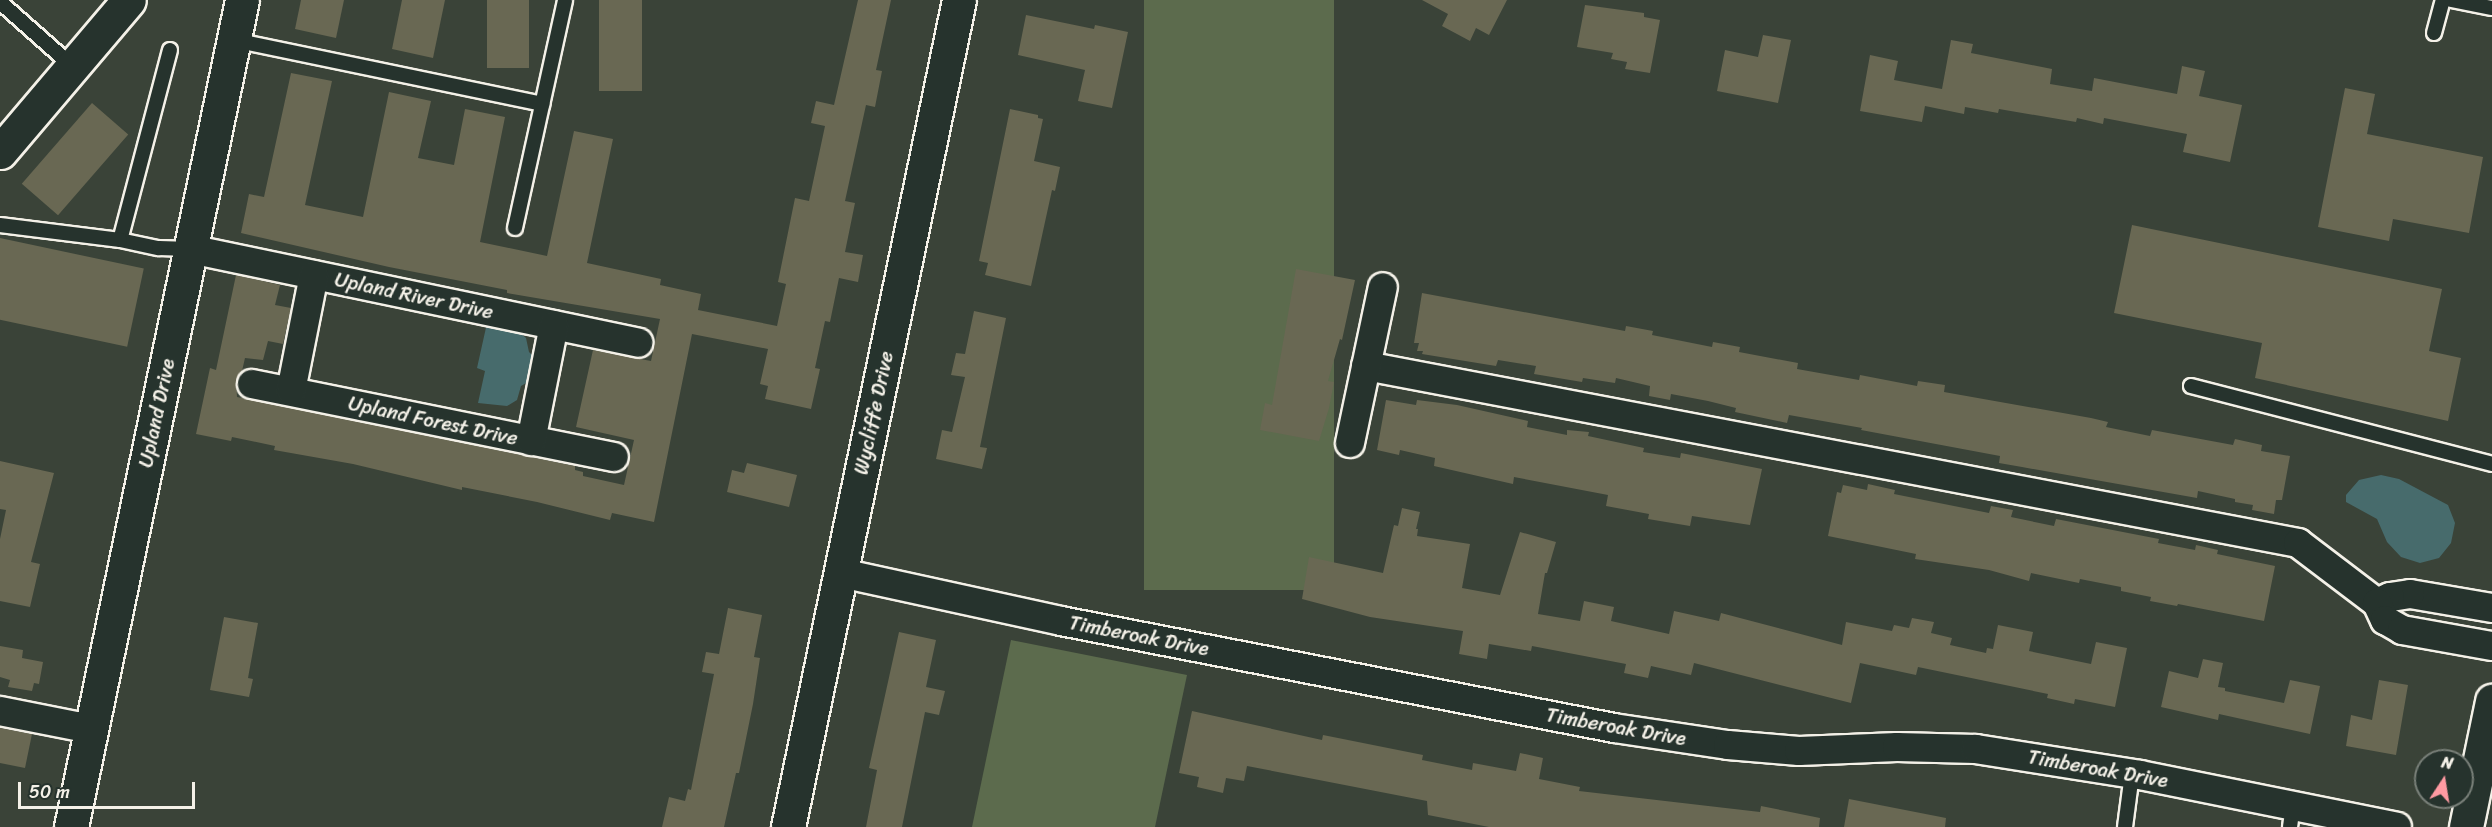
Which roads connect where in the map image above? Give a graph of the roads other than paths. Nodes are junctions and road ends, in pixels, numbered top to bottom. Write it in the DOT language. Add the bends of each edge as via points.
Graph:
graph roads {
  1 [pos="129,0"];
  2 [pos="242,0"];
  3 [pos="565,0"];
  4 [pos="959,0"];
  5 [pos="2443,0"];
  6 [pos="2451,0"];
  7 [pos="0,2"];
  8 [pos="2492,8"];
  9 [pos="2434,33"];
  10 [pos="234,40"];
  11 [pos="170,50"];
  12 [pos="72,66"];
  13 [pos="542,104"];
  14 [pos="0,152"];
  15 [pos="0,225"];
  16 [pos="515,228"];
  17 [pos="120,240"];
  18 [pos="190,249"];
  19 [pos="314,275"];
  20 [pos="1383,287"];
  21 [pos="554,325"];
  22 [pos="638,342"];
  23 [pos="1366,366"];
  24 [pos="252,384"];
  25 [pos="2191,386"];
  26 [pos="291,392"];
  27 [pos="531,441"];
  28 [pos="1350,443"];
  29 [pos="614,457"];
  30 [pos="2492,464"];
  31 [pos="841,573"];
  32 [pos="2377,603"];
  33 [pos="2492,608"];
  34 [pos="2492,646"];
  35 [pos="2492,701"];
  36 [pos="0,711"];
  37 [pos="91,729"];
  38 [pos="2132,774"];
  39 [pos="2292,817"];
  40 [pos="71,827"];
  41 [pos="789,827"];
  42 [pos="2125,827"];
  43 [pos="2397,827"];
  44 [pos="2466,827"];
  1 -- 12 [label="street"];
  2 -- 10 [label="street, Upland Drive"];
  3 -- 13 [label="lane"];
  4 -- 31 [label="street, Wycliffe Drive"];
  5 -- 9 [label="lane"];
  6 -- 8 [label="lane"];
  7 -- 12 [label="lane"];
  10 -- 13 [label="lane"];
  10 -- 18 [label="street, Upland Drive"];
  11 -- 17 [label="lane"];
  12 -- 14 [label="street"];
  13 -- 16 [label="lane"];
  15 -- 17 [label="lane"];
  17 -- 18 [label="lane"];
  18 -- 19 [label="street, Upland River Drive"];
  18 -- 37 [label="street, Upland Drive"];
  19 -- 21 [label="street, Upland River Drive"];
  19 -- 26 [label="street"];
  20 -- 23 [label="street"];
  21 -- 22 [label="street, Upland River Drive"];
  21 -- 27 [label="street"];
  23 -- 28 [label="street"];
  23 -- 32 [label="street" via="2298,543"];
  24 -- 26 [label="street, Upland Forest Drive"];
  25 -- 30 [label="lane"];
  26 -- 27 [label="street, Upland Forest Drive"];
  27 -- 29 [label="street, Upland Forest Drive"];
  31 -- 38 [label="street, Timberoak Drive" via="1061,621 1614,728 1799,751 1976,749"];
  31 -- 41 [label="street, Wycliffe Drive"];
  32 -- 33 [label="street" via="2410,594"];
  32 -- 34 [label="street" via="2385,620 2402,630"];
  35 -- 44 [label="street"];
  36 -- 37 [label="street"];
  37 -- 40 [label="street, Upland Drive"];
  38 -- 39 [label="street, Timberoak Drive"];
  38 -- 42 [label="lane"];
  39 -- 43 [label="street, Timberoak Drive"];
}
